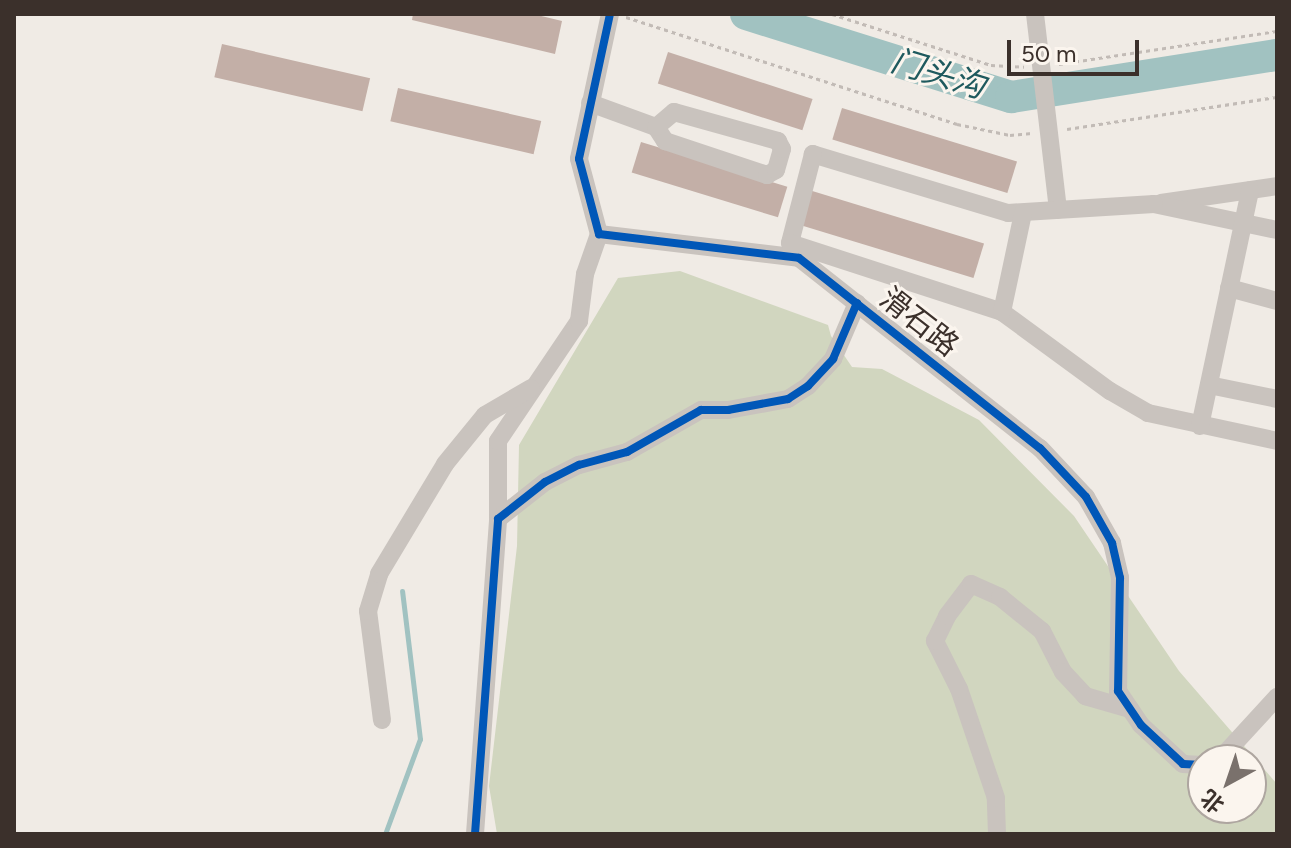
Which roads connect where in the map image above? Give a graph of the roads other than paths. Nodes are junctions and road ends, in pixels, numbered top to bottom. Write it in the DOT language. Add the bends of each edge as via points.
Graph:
graph roads {
  1 [pos="610,14"];
  2 [pos="1035,14"];
  3 [pos="590,103"];
  4 [pos="656,127"];
  5 [pos="1277,186"];
  6 [pos="1250,190"];
  7 [pos="1154,204"];
  8 [pos="1058,210"];
  9 [pos="1023,213"];
  10 [pos="1243,224"];
  11 [pos="1277,230"];
  12 [pos="599,234"];
  13 [pos="1229,288"];
  14 [pos="1277,301"];
  15 [pos="857,303"];
  16 [pos="1002,312"];
  17 [pos="1209,385"];
  18 [pos="531,388"];
  19 [pos="1277,399"];
  20 [pos="1200,426"];
  21 [pos="1277,441"];
  22 [pos="498,519"];
  23 [pos="1277,697"];
  24 [pos="1130,709"];
  25 [pos="382,720"];
  26 [pos="1234,744"];
  27 [pos="1187,764"];
  28 [pos="475,834"];
  29 [pos="997,834"];
  1 -- 3 [label="street"];
  2 -- 8 [label="street"];
  3 -- 4 [label="street"];
  3 -- 12 [label="street" via="579,159"];
  4 -- 4 [label="street" via="665,141 767,175 776,170 782,149 778,141 674,112"];
  5 -- 6 [label="street"];
  6 -- 7 [label="street"];
  6 -- 10 [label="street"];
  7 -- 8 [label="street"];
  7 -- 10 [label="street"];
  8 -- 9 [label="street"];
  9 -- 16 [label="street"];
  9 -- 16 [label="street" via="1008,213 813,154 790,243"];
  10 -- 11 [label="street"];
  10 -- 13 [label="street"];
  12 -- 15 [label="street, 滑石路" via="799,258"];
  12 -- 18 [label="street" via="585,274 579,321"];
  13 -- 14 [label="street"];
  13 -- 17 [label="street"];
  15 -- 22 [label="street" via="833,359 788,399 701,410 627,452 579,465 545,482"];
  15 -- 24 [label="street, 滑石路" via="1040,448 1086,497 1112,543 1120,578 1118,691"];
  16 -- 20 [label="street" via="1148,413"];
  17 -- 19 [label="street"];
  17 -- 20 [label="street"];
  18 -- 22 [label="street" via="498,441"];
  18 -- 25 [label="street" via="485,415 445,464 379,574 368,611"];
  20 -- 21 [label="street"];
  22 -- 28 [label="street"];
  23 -- 26 [label="street"];
  24 -- 27 [label="street, 滑石路"];
  24 -- 29 [label="street" via="1085,696 1063,672 1042,631 1000,597 971,584 935,641 959,689 996,798"];
}
